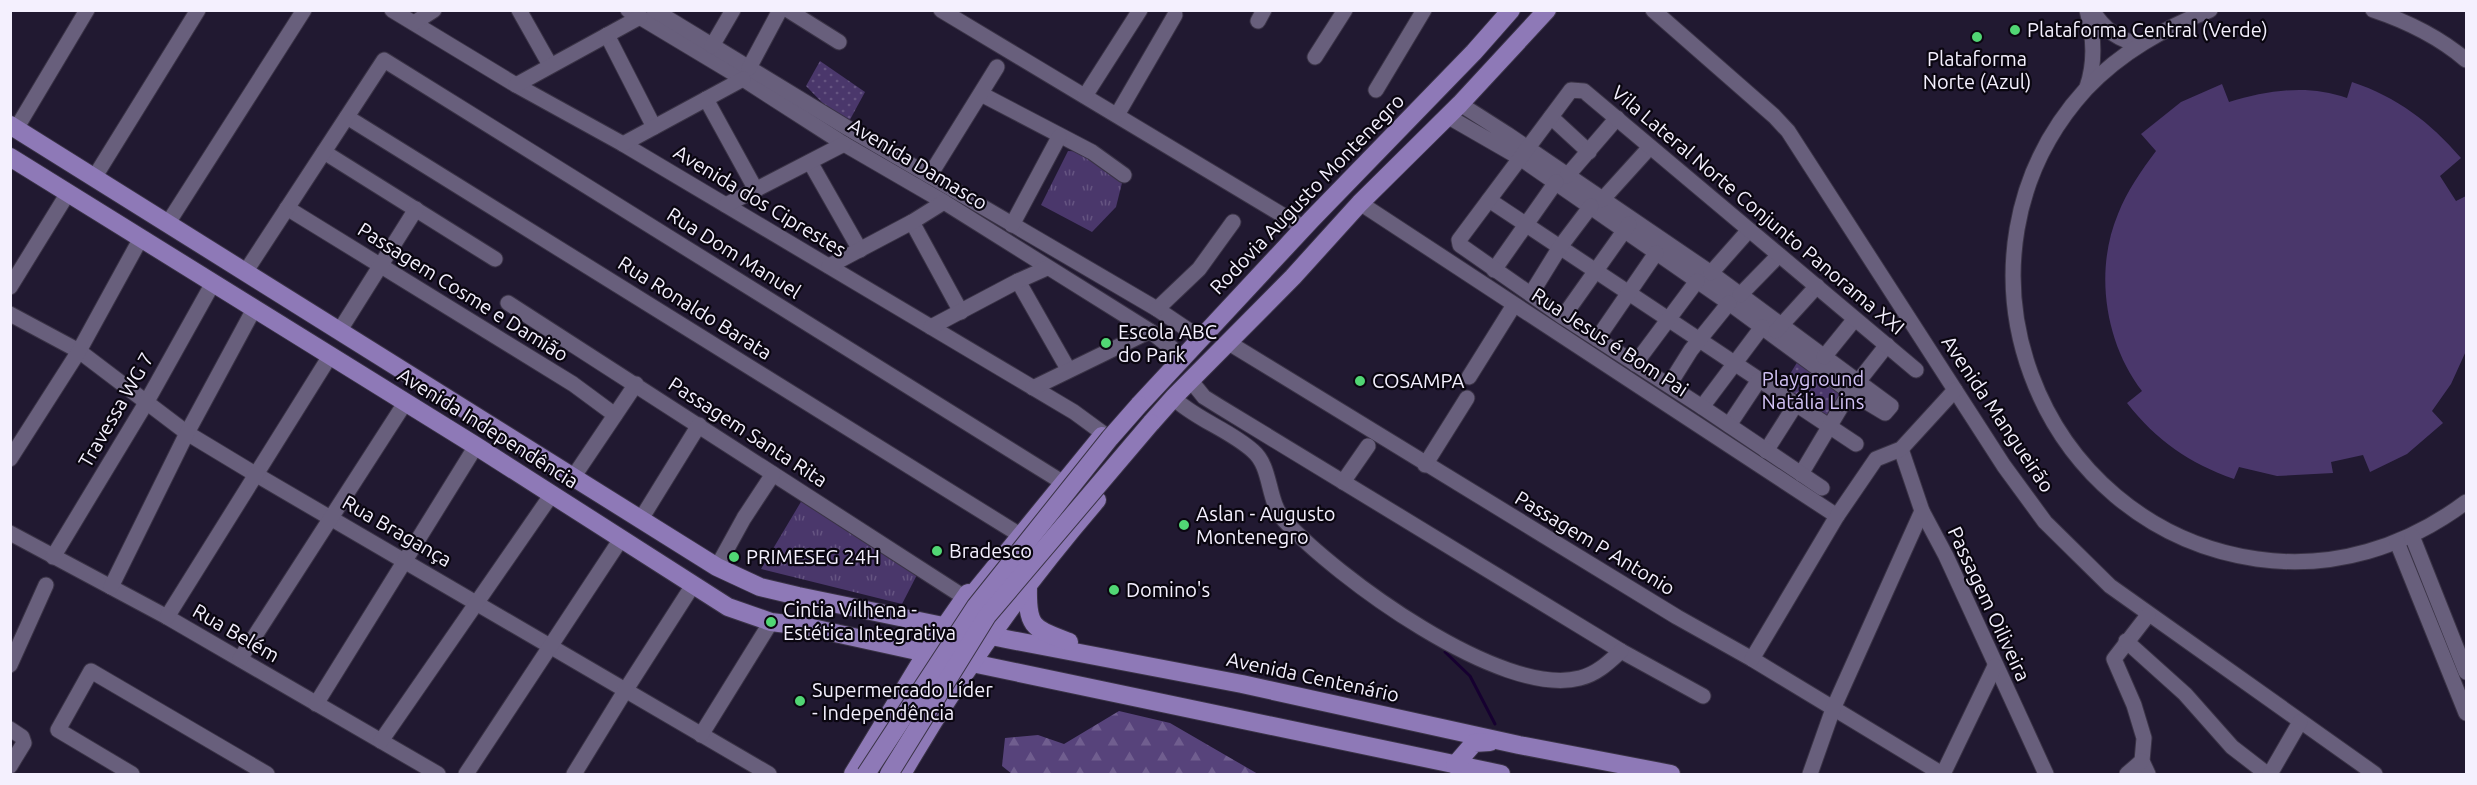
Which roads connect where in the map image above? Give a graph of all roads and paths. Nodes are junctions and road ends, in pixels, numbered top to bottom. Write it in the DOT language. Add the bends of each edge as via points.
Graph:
graph roads {
  1 [pos="87,10"];
  2 [pos="198,10"];
  3 [pos="304,10"];
  4 [pos="392,10"];
  5 [pos="434,10"];
  6 [pos="519,10"];
  7 [pos="734,10"];
  8 [pos="780,10"];
  9 [pos="788,10"];
  10 [pos="941,10"];
  11 [pos="1140,10"];
  12 [pos="1345,10"];
  13 [pos="1424,10"];
  14 [pos="1547,10"];
  15 [pos="1653,10"];
  16 [pos="2087,10"];
  17 [pos="2092,10"];
  18 [pos="2210,10"];
  19 [pos="2373,10"];
  20 [pos="1511,11"];
  21 [pos="641,13"];
  22 [pos="1175,15"];
  23 [pos="414,23"];
  24 [pos="607,35"];
  25 [pos="839,42"];
  26 [pos="2140,44"];
  27 [pos="712,46"];
  28 [pos="1315,57"];
  29 [pos="2466,60"];
  30 [pos="550,65"];
  31 [pos="997,67"];
  32 [pos="746,74"];
  33 [pos="516,85"];
  34 [pos="2086,89"];
  35 [pos="1376,90"];
  36 [pos="981,94"];
  37 [pos="1085,96"];
  38 [pos="706,99"];
  39 [pos="1454,110"];
  40 [pos="1117,116"];
  41 [pos="347,117"];
  42 [pos="1551,117"];
  43 [pos="1617,118"];
  44 [pos="13,127"];
  45 [pos="654,127"];
  46 [pos="1059,137"];
  47 [pos="623,144"];
  48 [pos="844,144"];
  49 [pos="1650,147"];
  50 [pos="324,152"];
  51 [pos="1588,152"];
  52 [pos="1523,153"];
  53 [pos="10,157"];
  54 [pos="810,162"];
  55 [pos="935,167"];
  56 [pos="1124,175"];
  57 [pos="94,178"];
  58 [pos="1561,179"];
  59 [pos="756,190"];
  60 [pos="68,193"];
  61 [pos="1489,200"];
  62 [pos="944,202"];
  63 [pos="1360,203"];
  64 [pos="1597,203"];
  65 [pos="726,205"];
  66 [pos="287,208"];
  67 [pos="416,210"];
  68 [pos="912,222"];
  69 [pos="1233,222"];
  70 [pos="168,223"];
  71 [pos="1012,225"];
  72 [pos="1628,225"];
  73 [pos="1526,226"];
  74 [pos="1304,228"];
  75 [pos="1749,230"];
  76 [pos="141,238"];
  77 [pos="1560,247"];
  78 [pos="860,250"];
  79 [pos="1656,253"];
  80 [pos="1779,255"];
  81 [pos="495,259"];
  82 [pos="381,264"];
  83 [pos="829,266"];
  84 [pos="1047,268"];
  85 [pos="1494,270"];
  86 [pos="1595,270"];
  87 [pos="246,271"];
  88 [pos="1711,273"];
  89 [pos="1018,281"];
  90 [pos="1697,281"];
  91 [pos="213,283"];
  92 [pos="1817,286"];
  93 [pos="10,287"];
  94 [pos="1628,292"];
  95 [pos="1531,294"];
  96 [pos="1734,299"];
  97 [pos="508,303"];
  98 [pos="1514,305"];
  99 [pos="254,309"];
  100 [pos="1157,309"];
  101 [pos="961,312"];
  102 [pos="10,314"];
  103 [pos="1563,317"];
  104 [pos="1667,320"];
  105 [pos="1854,320"];
  106 [pos="932,327"];
  107 [pos="1772,329"];
  108 [pos="339,330"];
  109 [pos="1150,331"];
  110 [pos="1200,338"];
  111 [pos="1597,339"];
  112 [pos="1699,340"];
  113 [pos="1229,343"];
  114 [pos="1887,345"];
  115 [pos="80,351"];
  116 [pos="330,356"];
  117 [pos="1824,357"];
  118 [pos="1177,363"];
  119 [pos="1635,363"];
  120 [pos="1734,363"];
  121 [pos="1068,369"];
  122 [pos="1916,370"];
  123 [pos="1469,377"];
  124 [pos="1760,380"];
  125 [pos="1191,381"];
  126 [pos="636,384"];
  127 [pos="1669,385"];
  128 [pos="1854,387"];
  129 [pos="1034,388"];
  130 [pos="1955,390"];
  131 [pos="1204,397"];
  132 [pos="1176,398"];
  133 [pos="1467,398"];
  134 [pos="146,403"];
  135 [pos="405,403"];
  136 [pos="1796,404"];
  137 [pos="1702,407"];
  138 [pos="1193,413"];
  139 [pos="615,415"];
  140 [pos="699,425"];
  141 [pos="1729,425"];
  142 [pos="1831,428"];
  143 [pos="187,433"];
  144 [pos="1104,434"];
  145 [pos="1266,435"];
  146 [pos="1856,444"];
  147 [pos="476,446"];
  148 [pos="1368,446"];
  149 [pos="1901,449"];
  150 [pos="1253,451"];
  151 [pos="1766,451"];
  152 [pos="10,459"];
  153 [pos="1425,465"];
  154 [pos="255,474"];
  155 [pos="773,474"];
  156 [pos="1801,474"];
  157 [pos="574,476"];
  158 [pos="1062,482"];
  159 [pos="1343,482"];
  160 [pos="1822,488"];
  161 [pos="552,494"];
  162 [pos="2466,502"];
  163 [pos="1922,511"];
  164 [pos="1837,516"];
  165 [pos="330,517"];
  166 [pos="641,519"];
  167 [pos="10,533"];
  168 [pos="2412,536"];
  169 [pos="621,539"];
  170 [pos="1016,540"];
  171 [pos="2397,542"];
  172 [pos="53,557"];
  173 [pos="404,560"];
  174 [pos="717,567"];
  175 [pos="46,585"];
  176 [pos="693,585"];
  177 [pos="111,587"];
  178 [pos="1024,591"];
  179 [pos="964,597"];
  180 [pos="478,603"];
  181 [pos="2148,615"];
  182 [pos="167,617"];
  183 [pos="771,622"];
  184 [pos="946,625"];
  185 [pos="990,636"];
  186 [pos="2126,641"];
  187 [pos="551,647"];
  188 [pos="1621,651"];
  189 [pos="927,652"];
  190 [pos="1092,654"];
  191 [pos="240,659"];
  192 [pos="1752,660"];
  193 [pos="972,663"];
  194 [pos="10,665"];
  195 [pos="1995,666"];
  196 [pos="1001,669"];
  197 [pos="2466,672"];
  198 [pos="908,687"];
  199 [pos="953,690"];
  200 [pos="625,691"];
  201 [pos="1703,696"];
  202 [pos="316,704"];
  203 [pos="1833,709"];
  204 [pos="2466,713"];
  205 [pos="2300,722"];
  206 [pos="10,729"];
  207 [pos="701,735"];
  208 [pos="381,741"];
  209 [pos="1519,745"];
  210 [pos="10,766"];
  211 [pos="1607,768"];
  212 [pos="2145,768"];
  213 [pos="1460,771"];
  214 [pos="1634,772"];
  215 [pos="2274,773"];
  216 [pos="132,774"];
  217 [pos="267,774"];
  218 [pos="438,774"];
  219 [pos="466,774"];
  220 [pos="574,774"];
  221 [pos="769,774"];
  222 [pos="853,774"];
  223 [pos="866,774"];
  224 [pos="889,774"];
  225 [pos="902,774"];
  226 [pos="1501,774"];
  227 [pos="1671,774"];
  228 [pos="1810,774"];
  229 [pos="1942,774"];
  230 [pos="2046,774"];
  231 [pos="2127,774"];
  232 [pos="2375,774"];
  1 -- 44 [label="street"];
  2 -- 57 [label="street"];
  3 -- 70 [label="street"];
  4 -- 23 [label="street, Avenida dos Ciprestes"];
  5 -- 23 [label="street"];
  6 -- 30 [label="street"];
  7 -- 27 [label="street"];
  8 -- 32 [label="street"];
  9 -- 25 [label="street"];
  10 -- 37 [label="street"];
  11 -- 37 [label="street"];
  12 -- 28 [label="street"];
  13 -- 35 [label="street"];
  14 -- 39 [label="main road"];
  15 -- 130 [label="street, Avenida Mangueirão" via="1788,131"];
  16 -- 34 [label="street" via="2094,54"];
  17 -- 26 [label="street" via="2107,29"];
  18 -- 26 [label="street"];
  19 -- 29 [label="street" via="2426,32"];
  20 -- 74 [label="main road, Rodovia Augusto Montenegro"];
  21 -- 24 [label="street"];
  21 -- 27 [label="street, Avenida Damasco"];
  21 -- 32 [label="street, Avenida Damasco"];
  22 -- 40 [label="street"];
  23 -- 33 [label="street, Avenida dos Ciprestes"];
  24 -- 30 [label="street"];
  24 -- 45 [label="street"];
  26 -- 34 [label="street"];
  27 -- 32 [label="street, Avenida Damasco"];
  30 -- 33 [label="street"];
  31 -- 36 [label="street"];
  32 -- 38 [label="street"];
  32 -- 48 [label="street, Avenida Damasco"];
  32 -- 71 [label="street, Avenida Damasco"];
  33 -- 47 [label="street, Avenida dos Ciprestes"];
  34 -- 171 [label="street" via="2063,119 2031,179 2018,228 2013,268 2018,330 2025,360 2035,388 2065,442 2129,508 2173,534 2211,549 2271,561 2302,562 2362,554"];
  36 -- 46 [label="street"];
  36 -- 55 [label="street"];
  37 -- 40 [label="street"];
  38 -- 45 [label="street"];
  38 -- 59 [label="street"];
  39 -- 52 [label="street"];
  39 -- 63 [label="main road"];
  40 -- 74 [label="street"];
  41 -- 50 [label="street"];
  41 -- 158 [label="street, Rua Dom Manuel" via="384,60"];
  41 -- 170 [label="street, Rua Ronaldo Barata"];
  42 -- 43 [label="street, Vila Lateral Norte Conjunto Panorama XXI" via="1571,90 1584,91"];
  42 -- 51 [label="street"];
  42 -- 52 [label="street"];
  43 -- 49 [label="street, Vila Lateral Norte Conjunto Panorama XXI"];
  43 -- 51 [label="street"];
  44 -- 57 [label="main road, Avenida Independência"];
  45 -- 47 [label="street"];
  46 -- 56 [label="street" via="1092,152"];
  46 -- 71 [label="street"];
  47 -- 65 [label="street, Avenida dos Ciprestes"];
  48 -- 54 [label="street"];
  48 -- 62 [label="street, Avenida Damasco"];
  49 -- 64 [label="street"];
  49 -- 75 [label="street, Vila Lateral Norte Conjunto Panorama XXI"];
  50 -- 66 [label="street"];
  50 -- 67 [label="street"];
  51 -- 58 [label="street"];
  52 -- 58 [label="street"];
  52 -- 61 [label="street"];
  53 -- 60 [label="main road, Avenida Independência"];
  54 -- 59 [label="street"];
  54 -- 78 [label="street"];
  57 -- 70 [label="main road, Avenida Independência"];
  58 -- 64 [label="street"];
  58 -- 73 [label="street"];
  59 -- 65 [label="street"];
  60 -- 76 [label="main road, Avenida Independência"];
  60 -- 93 [label="street"];
  61 -- 73 [label="street"];
  61 -- 85 [label="street" via="1459,243"];
  62 -- 68 [label="street"];
  62 -- 84 [label="street, Avenida Damasco"];
  63 -- 98 [label="street, Rua Jesus é Bom Pai"];
  63 -- 113 [label="main road"];
  64 -- 72 [label="street"];
  64 -- 77 [label="street"];
  65 -- 83 [label="street, Avenida dos Ciprestes"];
  66 -- 82 [label="street, Passagem Cosme e Damião"];
  66 -- 87 [label="street"];
  67 -- 81 [label="street"];
  67 -- 82 [label="street"];
  68 -- 78 [label="street"];
  68 -- 101 [label="street"];
  69 -- 100 [label="street" via="1199,269"];
  70 -- 87 [label="main road, Avenida Independência"];
  71 -- 100 [label="street, Avenida Damasco"];
  72 -- 79 [label="street"];
  72 -- 86 [label="street"];
  72 -- 88 [label="street"];
  73 -- 77 [label="street"];
  73 -- 85 [label="street"];
  74 -- 110 [label="main road, Rodovia Augusto Montenegro"];
  75 -- 80 [label="street, Vila Lateral Norte Conjunto Panorama XXI"];
  75 -- 88 [label="street"];
  76 -- 91 [label="main road, Avenida Independência"];
  76 -- 115 [label="street"];
  77 -- 86 [label="street"];
  77 -- 95 [label="street"];
  78 -- 83 [label="street"];
  79 -- 90 [label="street"];
  79 -- 94 [label="street"];
  80 -- 92 [label="street, Vila Lateral Norte Conjunto Panorama XXI"];
  80 -- 96 [label="street"];
  82 -- 108 [label="street"];
  82 -- 139 [label="street, Passagem Cosme e Damião" via="573,384"];
  83 -- 106 [label="street, Avenida dos Ciprestes"];
  84 -- 89 [label="street"];
  84 -- 109 [label="street, Avenida Damasco"];
  85 -- 95 [label="street"];
  86 -- 94 [label="street"];
  86 -- 103 [label="street"];
  87 -- 108 [label="main road, Avenida Independência"];
  88 -- 96 [label="street"];
  89 -- 101 [label="street"];
  89 -- 121 [label="street"];
  90 -- 96 [label="street"];
  90 -- 104 [label="street"];
  91 -- 99 [label="main road, Avenida Independência"];
  91 -- 134 [label="street, Travessa WG 7"];
  92 -- 105 [label="street, Vila Lateral Norte Conjunto Panorama XXI"];
  92 -- 107 [label="street"];
  94 -- 104 [label="street"];
  94 -- 111 [label="street"];
  95 -- 103 [label="street"];
  96 -- 107 [label="street"];
  96 -- 112 [label="street"];
  97 -- 126 [label="street, Passagem Santa Rita"];
  98 -- 123 [label="street"];
  98 -- 164 [label="street, Rua Jesus é Bom Pai"];
  99 -- 116 [label="main road, Avenida Independência"];
  99 -- 143 [label="street"];
  100 -- 110 [label="street, Avenida Damasco"];
  101 -- 106 [label="street"];
  102 -- 115 [label="street, Rua Bragança"];
  103 -- 111 [label="street"];
  104 -- 112 [label="street"];
  104 -- 119 [label="street"];
  105 -- 114 [label="street, Vila Lateral Norte Conjunto Panorama XXI"];
  105 -- 117 [label="street"];
  106 -- 129 [label="street, Avenida dos Ciprestes"];
  107 -- 117 [label="street"];
  107 -- 120 [label="street"];
  107 -- 128 [label="street"];
  108 -- 157 [label="main road, Avenida Independência"];
  109 -- 118 [label="street, Avenida Damasco"];
  109 -- 121 [label="street"];
  110 -- 118 [label="main road, Rodovia Augusto Montenegro"];
  111 -- 119 [label="street"];
  112 -- 120 [label="street"];
  112 -- 127 [label="street"];
  113 -- 125 [label="main road"];
  113 -- 153 [label="street, Passagem P Antonio"];
  114 -- 122 [label="street, Vila Lateral Norte Conjunto Panorama XXI"];
  114 -- 128 [label="street"];
  115 -- 134 [label="street, Rua Bragança"];
  115 -- 152 [label="street"];
  116 -- 135 [label="main road, Avenida Independência"];
  116 -- 154 [label="street"];
  117 -- 128 [label="street"];
  118 -- 144 [label="main road, Rodovia Augusto Montenegro" via="1154,378"];
  118 -- 223 [label="main road, bridge" via="1110,438 976,606"];
  119 -- 127 [label="street"];
  120 -- 124 [label="street"];
  120 -- 137 [label="street"];
  121 -- 129 [label="street"];
  124 -- 136 [label="street"];
  124 -- 141 [label="street"];
  125 -- 131 [label="street"];
  125 -- 132 [label="main road"];
  126 -- 139 [label="street"];
  126 -- 140 [label="street, Passagem Santa Rita"];
  127 -- 137 [label="street"];
  128 -- 142 [label="street"];
  129 -- 144 [label="street, Avenida dos Ciprestes"];
  130 -- 149 [label="street"];
  130 -- 181 [label="street, Avenida Mangueirão" via="2045,522 2110,586"];
  131 -- 138 [label="street"];
  131 -- 145 [label="street"];
  132 -- 138 [label="street"];
  132 -- 178 [label="main road" via="1167,417"];
  132 -- 224 [label="main road, bridge" via="987,616"];
  133 -- 153 [label="street"];
  134 -- 143 [label="street, Rua Bragança"];
  134 -- 172 [label="street, Travessa WG 7"];
  135 -- 147 [label="main road, Avenida Independência"];
  135 -- 165 [label="street"];
  136 -- 142 [label="street"];
  136 -- 151 [label="street"];
  137 -- 141 [label="street"];
  138 -- 150 [label="street"];
  139 -- 157 [label="street"];
  140 -- 155 [label="street, Passagem Santa Rita"];
  140 -- 166 [label="street"];
  141 -- 151 [label="street"];
  142 -- 146 [label="street"];
  142 -- 156 [label="street"];
  143 -- 154 [label="street, Rua Bragança"];
  143 -- 177 [label="street"];
  144 -- 158 [label="main road, Rodovia Augusto Montenegro"];
  145 -- 150 [label="street"];
  145 -- 159 [label="street"];
  147 -- 161 [label="main road, Avenida Independência"];
  147 -- 173 [label="street"];
  148 -- 159 [label="street"];
  149 -- 163 [label="street, Passagem Oiliveira"];
  149 -- 164 [label="street" via="1876,459"];
  150 -- 188 [label="street" via="1261,461 1273,502 1283,519 1358,587 1479,659 1510,672 1560,680 1599,671"];
  151 -- 156 [label="street"];
  153 -- 192 [label="street, Passagem P Antonio"];
  154 -- 165 [label="street, Rua Bragança"];
  154 -- 182 [label="street"];
  155 -- 174 [label="street"];
  155 -- 179 [label="street, Passagem Santa Rita"];
  156 -- 160 [label="street"];
  157 -- 166 [label="main road, Avenida Independência"];
  158 -- 170 [label="main road, Rodovia Augusto Montenegro"];
  159 -- 188 [label="street"];
  161 -- 169 [label="main road, Avenida Independência"];
  161 -- 180 [label="street"];
  162 -- 168 [label="street"];
  163 -- 195 [label="street, Passagem Oiliveira"];
  163 -- 203 [label="street"];
  164 -- 192 [label="street"];
  165 -- 173 [label="street, Rua Bragança"];
  165 -- 191 [label="street"];
  166 -- 174 [label="main road, Avenida Independência"];
  167 -- 172 [label="street, Rua Belém"];
  168 -- 171 [label="street"];
  168 -- 197 [label="street"];
  169 -- 176 [label="main road, Avenida Independência"];
  169 -- 187 [label="street"];
  170 -- 178 [label="main road" via="967,603 968,617 980,625 986,624"];
  170 -- 179 [label="main road, Rodovia Augusto Montenegro" via="994,558"];
  171 -- 204 [label="street"];
  172 -- 177 [label="street, Rua Belém"];
  173 -- 180 [label="street, Rua Bragança"];
  173 -- 202 [label="street"];
  174 -- 184 [label="main road, Avenida Independência" via="779,592"];
  175 -- 194 [label="street"];
  176 -- 183 [label="main road, Avenida Independência" via="728,607"];
  176 -- 200 [label="street"];
  177 -- 182 [label="street, Rua Belém"];
  178 -- 185 [label="main road"];
  178 -- 190 [label="main road" via="1029,616 1038,630"];
  179 -- 184 [label="main road, Rodovia Augusto Montenegro"];
  180 -- 187 [label="street, Rua Bragança"];
  180 -- 208 [label="street"];
  181 -- 186 [label="street"];
  181 -- 205 [label="street, Avenida Mangueirão"];
  182 -- 191 [label="street, Rua Belém"];
  183 -- 189 [label="main road, Avenida Independência"];
  183 -- 207 [label="street"];
  184 -- 185 [label="main road, Avenida Centenário"];
  184 -- 189 [label="main road, Rodovia Augusto Montenegro"];
  185 -- 190 [label="main road, Avenida Centenário"];
  185 -- 193 [label="main road"];
  186 -- 212 [label="street" via="2114,659 2144,738"];
  186 -- 215 [label="street" via="2185,694 2232,747"];
  187 -- 200 [label="street, Rua Bragança"];
  187 -- 219 [label="street"];
  188 -- 201 [label="street"];
  189 -- 193 [label="main road, Avenida Independência"];
  189 -- 198 [label="main road, Rodovia Augusto Montenegro"];
  190 -- 209 [label="main road, Avenida Centenário"];
  191 -- 202 [label="street, Rua Belém"];
  192 -- 203 [label="street, Passagem P Antonio"];
  193 -- 196 [label="main road"];
  193 -- 199 [label="main road"];
  195 -- 229 [label="street"];
  195 -- 230 [label="street, Passagem Oiliveira"];
  196 -- 199 [label="main road"];
  196 -- 213 [label="main road"];
  198 -- 199 [label="main road" via="924,670 938,669 949,676"];
  198 -- 222 [label="main road, Rodovia Augusto Montenegro"];
  199 -- 225 [label="main road"];
  200 -- 207 [label="street, Rua Bragança"];
  200 -- 220 [label="street"];
  202 -- 208 [label="street, Rua Belém"];
  203 -- 228 [label="street"];
  203 -- 229 [label="street, Passagem P Antonio"];
  205 -- 215 [label="street"];
  205 -- 232 [label="street, Avenida Mangueirão"];
  206 -- 210 [label="street" via="24,743"];
  207 -- 221 [label="street, Rua Bragança"];
  208 -- 218 [label="street, Rua Belém"];
  209 -- 211 [label="main road, Avenida Centenário"];
  209 -- 213 [label="main road" via="1482,741 1469,746"];
  211 -- 214 [label="main road, Avenida Centenário"];
  212 -- 231 [label="street"];
  213 -- 226 [label="main road"];
  214 -- 227 [label="main road, Avenida Centenário"];
  216 -- 217 [label="street" via="58,730 91,672"];
}
